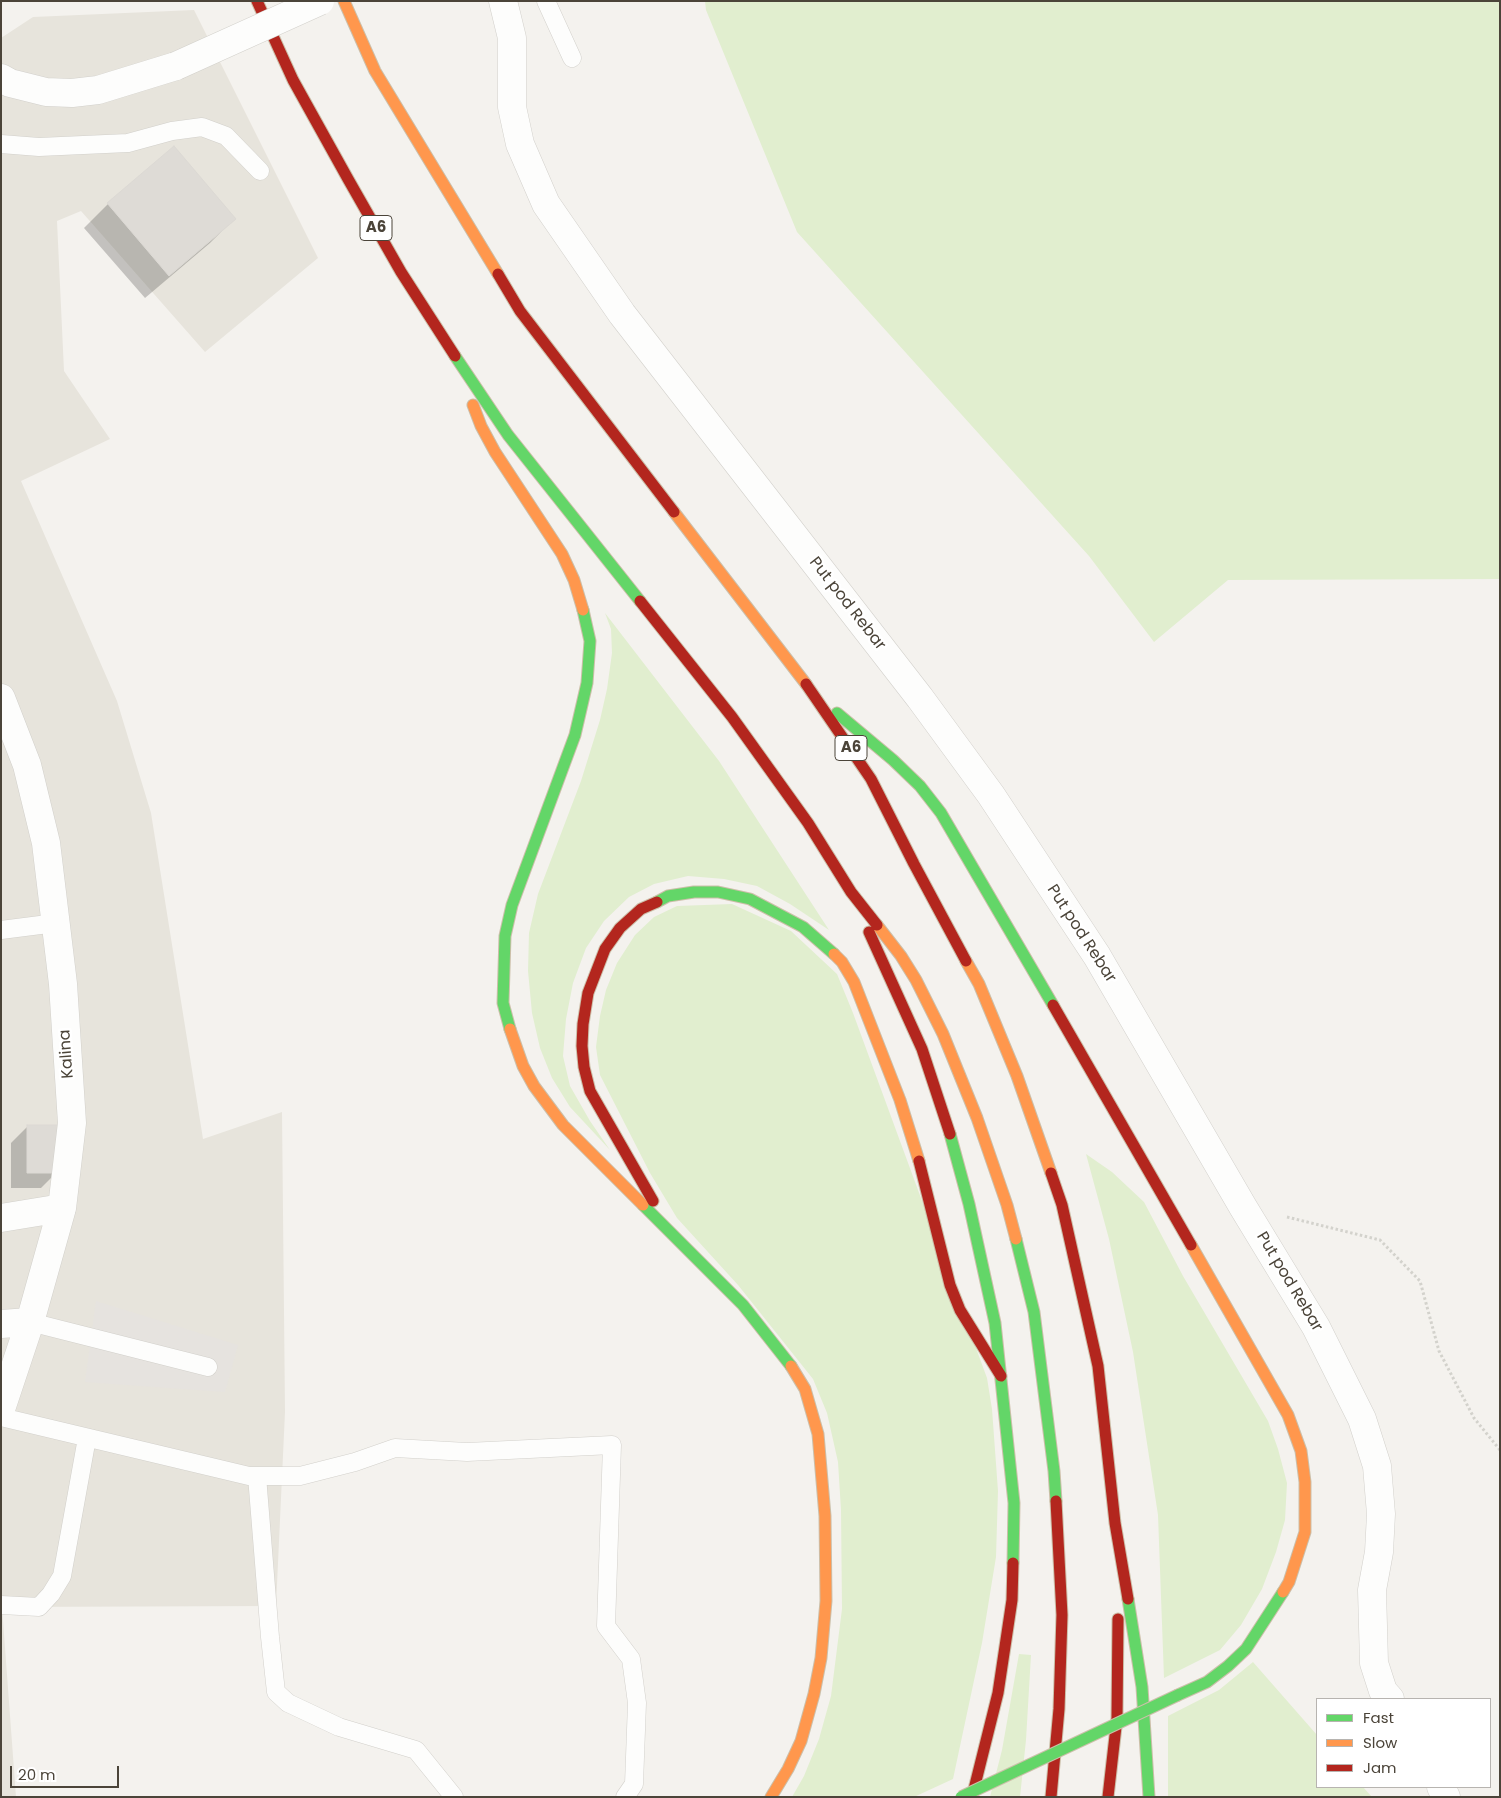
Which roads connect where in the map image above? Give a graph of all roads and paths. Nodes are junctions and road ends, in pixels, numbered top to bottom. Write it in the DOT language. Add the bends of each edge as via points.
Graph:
graph roads {
  1 [pos="257,1"];
  2 [pos="320,1"];
  3 [pos="344,1"];
  4 [pos="502,1"];
  5 [pos="546,1"];
  6 [pos="572,58"];
  7 [pos="1,78"];
  8 [pos="1,144"];
  9 [pos="260,170"];
  10 [pos="465,371"];
  11 [pos="1,698"];
  12 [pos="817,698"];
  13 [pos="851,892"];
  14 [pos="56,923"];
  15 [pos="1,930"];
  16 [pos="1243,1207"];
  17 [pos="62,1208"];
  18 [pos="1,1218"];
  19 [pos="668,1228"];
  20 [pos="30,1322"];
  21 [pos="1,1324"];
  22 [pos="208,1367"];
  23 [pos="1001,1376"];
  24 [pos="1,1409"];
  25 [pos="1,1417"];
  26 [pos="87,1438"];
  27 [pos="1500,1450"];
  28 [pos="258,1476"];
  29 [pos="1115,1523"];
  30 [pos="1,1605"];
  31 [pos="1389,1698"];
  32 [pos="454,1797"];
  33 [pos="625,1797"];
  34 [pos="771,1797"];
  35 [pos="961,1797"];
  36 [pos="972,1797"];
  37 [pos="1051,1797"];
  38 [pos="1108,1797"];
  39 [pos="1150,1797"];
  1 -- 10 [label="highway, A6" via="293,80 348,179 401,272"];
  2 -- 7 [label="street, bridge" via="176,66 98,90 46,92"];
  3 -- 12 [label="highway, A6" via="376,71 520,311"];
  4 -- 16 [label="street, Put pod Rebar" via="512,38 512,107 520,144 546,204 622,314 920,698 991,795 1097,956"];
  5 -- 6 [label="lane"];
  8 -- 9 [label="lane" via="39,147 128,143 202,127 226,136"];
  10 -- 13 [label="highway, A6" via="508,435 732,717 808,823"];
  10 -- 19 [label="highway" via="481,426 562,554 574,580 590,641 587,683 575,735 512,905 505,936 503,1003 523,1066 548,1107"];
  11 -- 14 [label="street, Kalina" via="27,765 44,834"];
  12 -- 29 [label="highway, A6" via="871,779 980,984 1017,1076 1062,1205 1098,1366"];
  12 -- 35 [label="highway, bridge" via="893,760 920,786 941,813 1288,1415 1300,1451 1305,1532 1289,1582 1246,1649 1206,1682"];
  13 -- 23 [label="highway" via="922,1049 947,1122 993,1314"];
  13 -- 37 [label="highway" via="911,972 944,1034 1007,1205 1034,1312 1054,1471 1062,1615 1059,1709"];
  14 -- 15 [label="lane"];
  14 -- 17 [label="street, Kalina" via="72,1123"];
  16 -- 27 [label="path" via="1380,1240 1420,1281 1439,1351 1474,1418"];
  16 -- 31 [label="street, Put pod Rebar" via="1316,1327 1362,1419 1377,1466 1381,1514 1372,1590 1374,1662 1383,1691"];
  17 -- 18 [label="street"];
  17 -- 20 [label="street, Kalina"];
  19 -- 23 [label="highway" via="590,1091 584,1068 583,1024 596,968 620,928 641,909 668,896 718,892 750,899 803,927 842,962 854,982 900,1100 925,1181 950,1285 960,1310"];
  19 -- 34 [label="highway" via="743,1305 776,1345 805,1389 818,1434 825,1516 826,1601 821,1658 798,1748"];
  20 -- 21 [label="street"];
  20 -- 22 [label="lane"];
  20 -- 24 [label="street, Kalina"];
  23 -- 36 [label="highway" via="1014,1503 1012,1600 998,1693"];
  25 -- 26 [label="lane"];
  26 -- 28 [label="lane"];
  26 -- 30 [label="lane" via="62,1576 51,1594 38,1606"];
  28 -- 32 [label="lane" via="276,1692 288,1703 339,1727 416,1750"];
  28 -- 33 [label="lane" via="300,1476 395,1448 467,1452 612,1445 606,1626 630,1659 637,1703 634,1784"];
  29 -- 38 [label="highway" via="1118,1594 1116,1718"];
  29 -- 39 [label="highway" via="1142,1687"];
}
